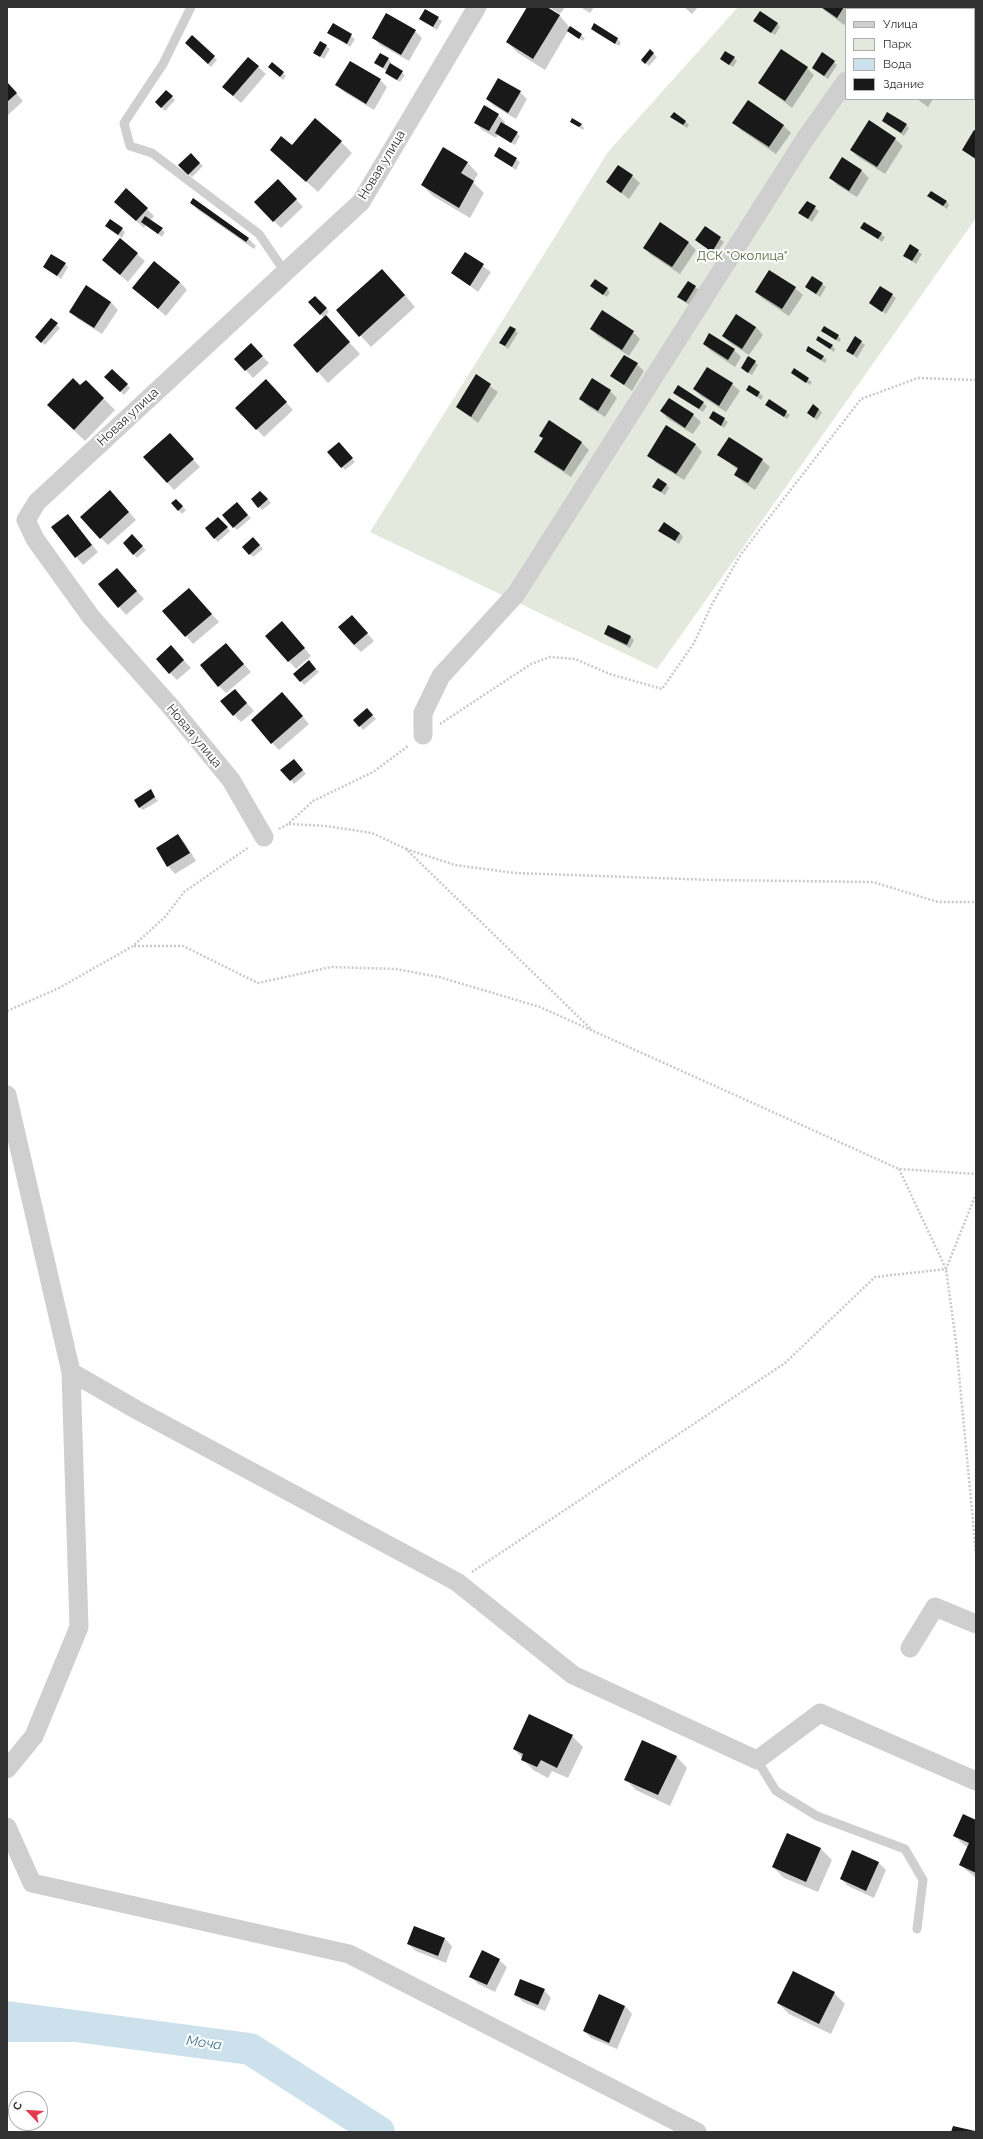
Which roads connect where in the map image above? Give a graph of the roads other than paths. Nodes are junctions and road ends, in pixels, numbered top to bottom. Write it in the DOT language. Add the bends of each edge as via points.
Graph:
graph roads {
  1 [pos="191,7"];
  2 [pos="477,7"];
  3 [pos="845,82"];
  4 [pos="285,272"];
  5 [pos="424,735"];
  6 [pos="264,837"];
  7 [pos="7,1095"];
  8 [pos="72,1372"];
  9 [pos="976,1624"];
  10 [pos="910,1648"];
  11 [pos="757,1760"];
  12 [pos="7,1769"];
  13 [pos="976,1780"];
  14 [pos="7,1827"];
  15 [pos="917,1929"];
  16 [pos="697,2132"];
  1 -- 4 [label="lane" via="163,64 124,123 130,146 152,154 259,234"];
  2 -- 4 [label="street, Новая улица" via="361,202"];
  3 -- 5 [label="street" via="805,139 516,594 441,676 423,713"];
  4 -- 6 [label="street, Новая улица" via="37,502 26,520 35,539 91,618 171,707 231,780"];
  7 -- 8 [label="street"];
  8 -- 11 [label="street" via="137,1410 457,1582 573,1675"];
  8 -- 12 [label="street" via="79,1627 34,1736"];
  9 -- 10 [label="street" via="935,1607"];
  11 -- 13 [label="street" via="820,1713"];
  11 -- 15 [label="lane" via="776,1791 817,1816 905,1849 923,1880"];
  14 -- 16 [label="street" via="32,1883 349,1954"];
}
